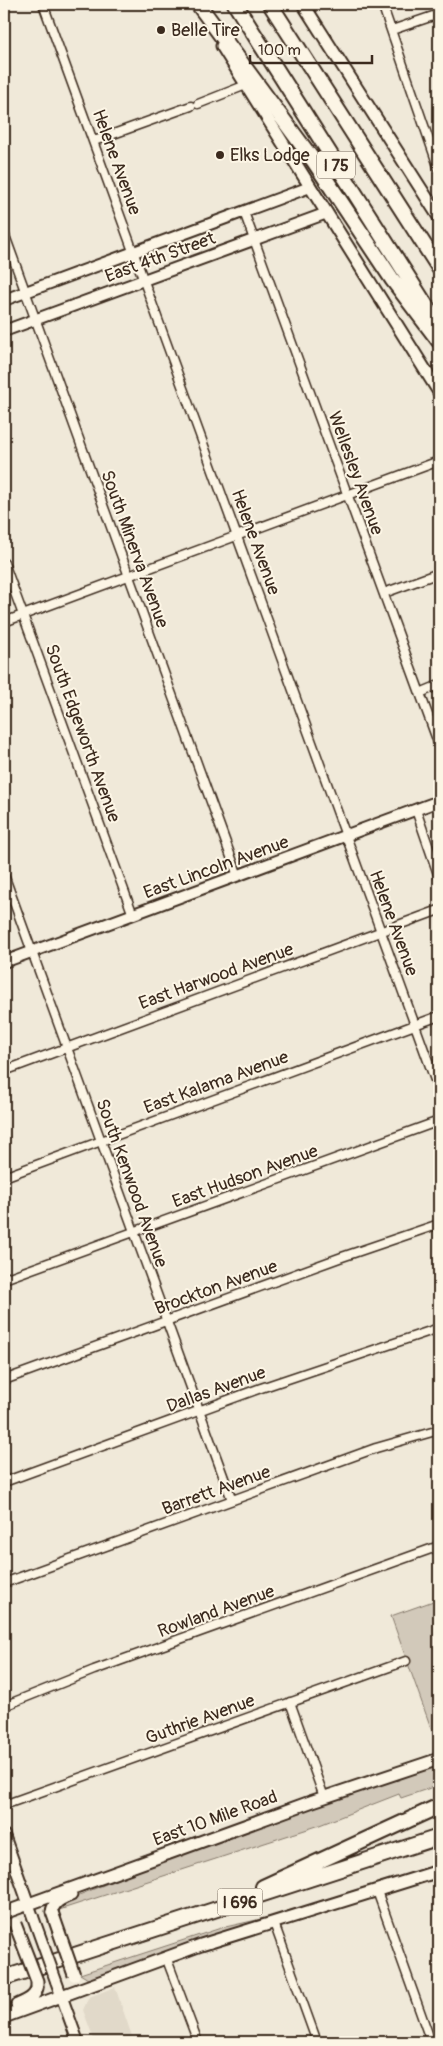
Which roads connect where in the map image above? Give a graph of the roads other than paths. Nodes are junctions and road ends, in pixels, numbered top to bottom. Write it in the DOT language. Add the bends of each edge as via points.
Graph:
graph roads {
  1 [pos="43,4"];
  2 [pos="197,4"];
  3 [pos="235,4"];
  4 [pos="270,4"];
  5 [pos="303,4"];
  6 [pos="382,4"];
  7 [pos="439,14"];
  8 [pos="392,30"];
  9 [pos="246,85"];
  10 [pos="94,141"];
  11 [pos="439,169"];
  12 [pos="310,187"];
  13 [pos="244,212"];
  14 [pos="327,213"];
  15 [pos="439,217"];
  16 [pos="4,233"];
  17 [pos="255,240"];
  18 [pos="134,253"];
  19 [pos="439,268"];
  20 [pos="144,280"];
  21 [pos="25,292"];
  22 [pos="4,300"];
  23 [pos="35,319"];
  24 [pos="439,326"];
  25 [pos="4,331"];
  26 [pos="439,341"];
  27 [pos="439,392"];
  28 [pos="439,461"];
  29 [pos="348,494"];
  30 [pos="237,536"];
  31 [pos="4,563"];
  32 [pos="439,573"];
  33 [pos="129,576"];
  34 [pos="384,594"];
  35 [pos="23,614"];
  36 [pos="4,622"];
  37 [pos="439,685"];
  38 [pos="420,693"];
  39 [pos="439,746"];
  40 [pos="439,802"];
  41 [pos="416,810"];
  42 [pos="347,836"];
  43 [pos="4,875"];
  44 [pos="238,876"];
  45 [pos="439,877"];
  46 [pos="439,910"];
  47 [pos="133,914"];
  48 [pos="381,932"];
  49 [pos="32,952"];
  50 [pos="4,962"];
  51 [pos="439,1016"];
  52 [pos="416,1025"];
  53 [pos="66,1048"];
  54 [pos="4,1071"];
  55 [pos="439,1091"];
  56 [pos="439,1121"];
  57 [pos="101,1141"];
  58 [pos="4,1177"];
  59 [pos="439,1224"];
  60 [pos="134,1232"];
  61 [pos="4,1279"];
  62 [pos="167,1321"];
  63 [pos="439,1328"];
  64 [pos="4,1380"];
  65 [pos="199,1411"];
  66 [pos="439,1430"];
  67 [pos="4,1482"];
  68 [pos="232,1500"];
  69 [pos="439,1546"];
  70 [pos="4,1583"];
  71 [pos="406,1661"];
  72 [pos="290,1702"];
  73 [pos="4,1706"];
  74 [pos="439,1759"];
  75 [pos="324,1797"];
  76 [pos="4,1806"];
  77 [pos="439,1806"];
  78 [pos="4,1835"];
  79 [pos="439,1837"];
  80 [pos="140,1863"];
  81 [pos="439,1871"];
  82 [pos="377,1891"];
  83 [pos="28,1904"];
  84 [pos="4,1913"];
  85 [pos="205,1914"];
  86 [pos="4,1917"];
  87 [pos="274,1923"];
  88 [pos="166,1957"];
  89 [pos="4,1978"];
  90 [pos="93,1984"];
  91 [pos="61,1996"];
  92 [pos="4,2010"];
  93 [pos="4,2017"];
  94 [pos="78,2042"];
  95 [pos="198,2042"];
  96 [pos="316,2042"];
  97 [pos="431,2042"];
  1 -- 10 [label="street, Helene Avenue"];
  2 -- 9 [label="main road"];
  2 -- 26 [label="highway" via="313,160 392,279"];
  3 -- 24 [label="highway, I 75"];
  4 -- 19 [label="highway, I 75"];
  5 -- 15 [label="main road"];
  6 -- 8 [label="street"];
  7 -- 8 [label="street"];
  8 -- 11 [label="street"];
  9 -- 10 [label="street"];
  9 -- 12 [label="main road"];
  10 -- 18 [label="street, Helene Avenue"];
  12 -- 13 [label="street, East 4th Street"];
  12 -- 14 [label="main road"];
  13 -- 17 [label="street, Wellesley Avenue"];
  13 -- 18 [label="street, East 4th Street"];
  14 -- 17 [label="street, East 4th Street"];
  14 -- 27 [label="main road"];
  16 -- 21 [label="street, South Minerva Avenue"];
  17 -- 20 [label="street, East 4th Street"];
  17 -- 29 [label="street, Wellesley Avenue"];
  18 -- 20 [label="street, Helene Avenue"];
  18 -- 21 [label="street, East 4th Street"];
  20 -- 23 [label="street, East 4th Street"];
  20 -- 30 [label="street, Helene Avenue"];
  21 -- 22 [label="street, East 4th Street"];
  21 -- 23 [label="street, South Minerva Avenue"];
  23 -- 25 [label="street, East 4th Street"];
  23 -- 33 [label="street, South Minerva Avenue"];
  28 -- 29 [label="street"];
  29 -- 30 [label="street"];
  29 -- 34 [label="street, Wellesley Avenue"];
  30 -- 33 [label="street"];
  30 -- 42 [label="street, Helene Avenue"];
  31 -- 35 [label="street, South Edgeworth Avenue"];
  32 -- 34 [label="street"];
  33 -- 35 [label="street"];
  33 -- 44 [label="street, South Minerva Avenue"];
  34 -- 38 [label="street, Wellesley Avenue"];
  35 -- 36 [label="street"];
  35 -- 47 [label="street, South Edgeworth Avenue"];
  37 -- 38 [label="street"];
  38 -- 39 [label="street, Wellesley Avenue"];
  40 -- 41 [label="street, East Lincoln Avenue"];
  41 -- 42 [label="street, East Lincoln Avenue"];
  41 -- 45 [label="street"];
  42 -- 44 [label="street, East Lincoln Avenue"];
  42 -- 48 [label="street, Helene Avenue"];
  43 -- 49 [label="street, South Kenwood Avenue"];
  44 -- 47 [label="street, East Lincoln Avenue"];
  46 -- 48 [label="street, East Harwood Avenue"];
  47 -- 49 [label="street, East Lincoln Avenue"];
  48 -- 52 [label="street, Helene Avenue"];
  48 -- 53 [label="street, East Harwood Avenue"];
  49 -- 50 [label="street, East Lincoln Avenue"];
  49 -- 53 [label="street, South Kenwood Avenue"];
  51 -- 52 [label="street, East Kalama Avenue"];
  52 -- 55 [label="street, Helene Avenue"];
  52 -- 57 [label="street, East Kalama Avenue"];
  53 -- 54 [label="street, East Harwood Avenue"];
  53 -- 57 [label="street, South Kenwood Avenue"];
  56 -- 60 [label="street, East Hudson Avenue"];
  57 -- 58 [label="street, East Kalama Avenue"];
  57 -- 60 [label="street, South Kenwood Avenue"];
  59 -- 62 [label="street, Brockton Avenue"];
  60 -- 61 [label="street, East Hudson Avenue"];
  60 -- 62 [label="street, South Kenwood Avenue"];
  62 -- 64 [label="street, Brockton Avenue"];
  62 -- 65 [label="street, South Kenwood Avenue"];
  63 -- 65 [label="street, Dallas Avenue"];
  65 -- 67 [label="street, Dallas Avenue"];
  65 -- 68 [label="street, South Kenwood Avenue"];
  66 -- 68 [label="street, Barrett Avenue" via="376,1448"];
  68 -- 70 [label="street, Barrett Avenue"];
  69 -- 73 [label="street, Rowland Avenue" via="94,1670"];
  71 -- 72 [label="street, Guthrie Avenue"];
  72 -- 75 [label="street"];
  72 -- 76 [label="street, Guthrie Avenue"];
  74 -- 75 [label="main road, East 10 Mile Road"];
  75 -- 80 [label="main road, East 10 Mile Road"];
  77 -- 85 [label="highway"];
  78 -- 83 [label="street"];
  79 -- 85 [label="highway, I 696"];
  80 -- 83 [label="main road, East 10 Mile Road"];
  80 -- 90 [label="main road, bridge" via="54,1905 52,1912 74,1976 84,1984"];
  81 -- 82 [label="main road"];
  82 -- 87 [label="main road"];
  82 -- 97 [label="street"];
  83 -- 84 [label="main road, East 10 Mile Road"];
  83 -- 91 [label="street, bridge"];
  85 -- 89 [label="highway, I 696"];
  86 -- 92 [label="main road, bridge" via="15,1924 37,1981 36,1994"];
  87 -- 88 [label="main road"];
  87 -- 96 [label="street"];
  88 -- 90 [label="main road"];
  88 -- 95 [label="street"];
  90 -- 91 [label="main road"];
  91 -- 93 [label="main road"];
  91 -- 94 [label="street"];
}
